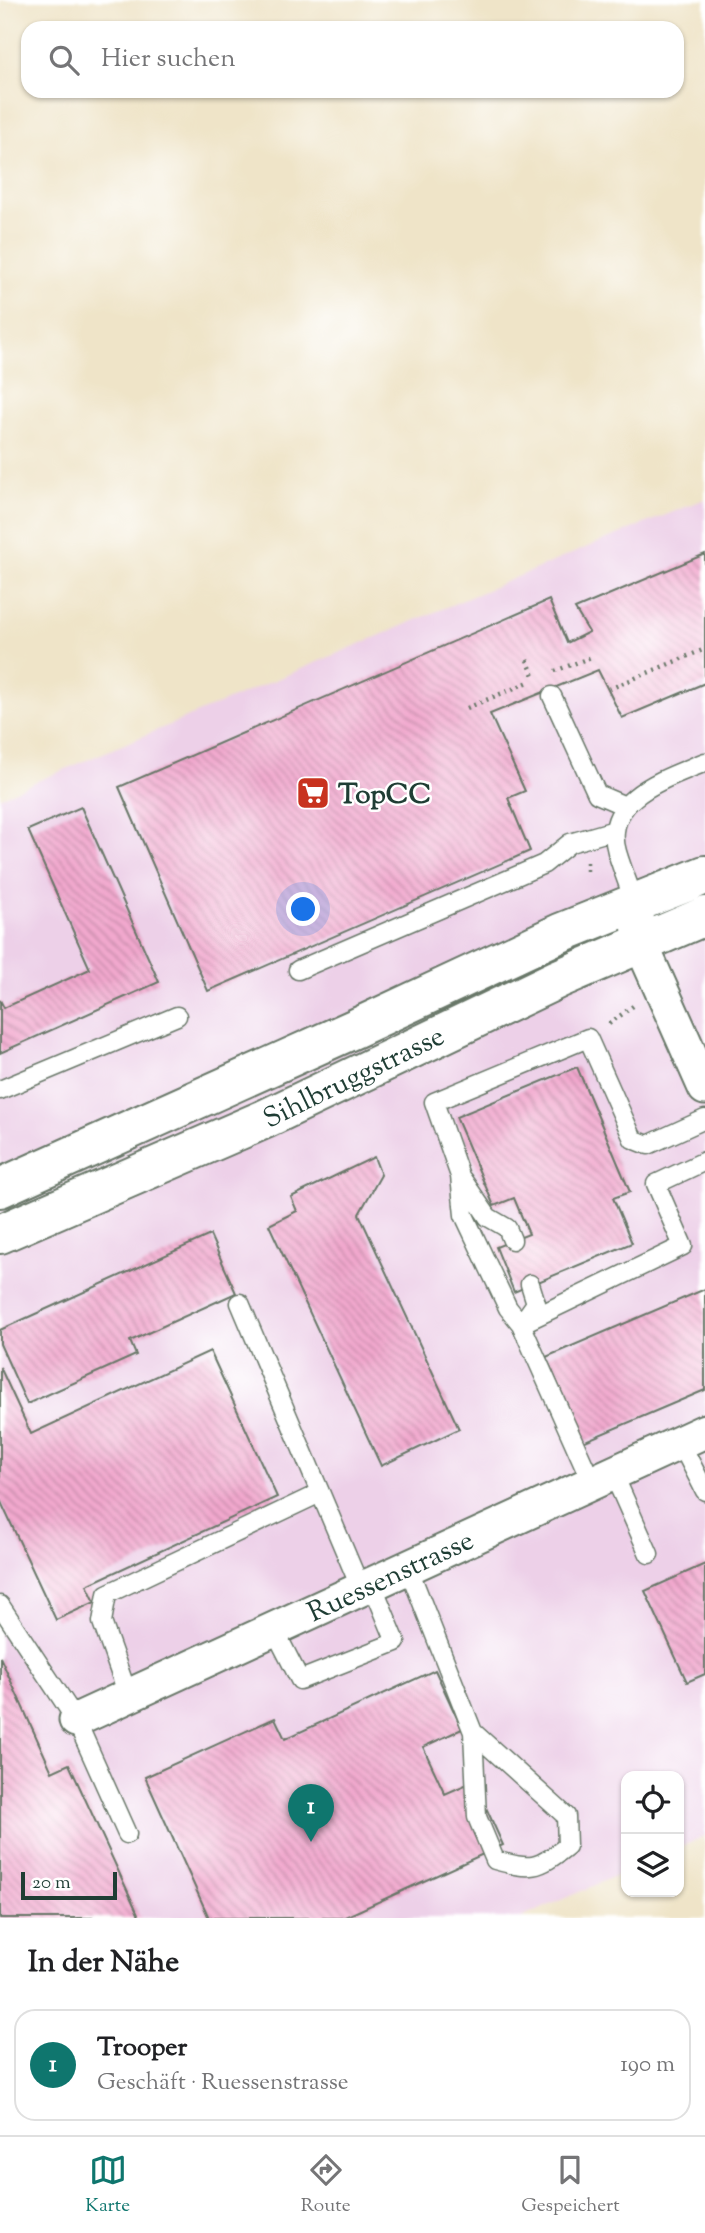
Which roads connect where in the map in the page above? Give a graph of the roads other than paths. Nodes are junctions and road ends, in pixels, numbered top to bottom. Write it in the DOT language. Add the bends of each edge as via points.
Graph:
graph roads {
  1 [pos="552,696"];
  2 [pos="705,762"];
  3 [pos="625,806"];
  4 [pos="615,830"];
  5 [pos="705,875"];
  6 [pos="635,903"];
  7 [pos="705,916"];
  8 [pos="640,944"];
  9 [pos="298,970"];
  10 [pos="177,1016"];
  11 [pos="705,1088"];
  12 [pos="0,1090"];
  13 [pos="705,1119"];
  14 [pos="705,1161"];
  15 [pos="460,1176"];
  16 [pos="0,1188"];
  17 [pos="0,1234"];
  18 [pos="512,1240"];
  19 [pos="530,1284"];
  20 [pos="240,1303"];
  21 [pos="521,1324"];
  22 [pos="693,1436"];
  23 [pos="602,1478"];
  24 [pos="705,1491"];
  25 [pos="320,1493"];
  26 [pos="649,1554"];
  27 [pos="408,1567"];
  28 [pos="367,1586"];
  29 [pos="0,1605"];
  30 [pos="274,1629"];
  31 [pos="128,1695"];
  32 [pos="76,1720"];
  33 [pos="473,1732"];
  34 [pos="127,1833"];
  1 -- 3 [label="lane" via="597,794"];
  2 -- 3 [label="lane" via="648,787"];
  3 -- 4 [label="lane"];
  4 -- 6 [label="lane" via="616,850"];
  4 -- 9 [label="lane" via="569,842 544,864"];
  5 -- 6 [label="main road, Sihlbruggstrasse"];
  6 -- 8 [label="street"];
  6 -- 16 [label="main road, Sihlbruggstrasse"];
  7 -- 8 [label="main road, Sihlbruggstrasse"];
  8 -- 11 [label="street"];
  8 -- 17 [label="main road, Sihlbruggstrasse" via="265,1119"];
  10 -- 12 [label="lane"];
  13 -- 15 [label="lane" via="648,1145 633,1139 588,1038 434,1102"];
  14 -- 21 [label="lane" via="656,1184 683,1246"];
  15 -- 18 [label="lane" via="488,1217 507,1228"];
  15 -- 21 [label="lane" via="464,1215 508,1308"];
  19 -- 21 [label="lane" via="536,1303"];
  20 -- 25 [label="lane"];
  21 -- 23 [label="lane"];
  22 -- 23 [label="street, Ruessenstrasse"];
  22 -- 24 [label="lane"];
  23 -- 26 [label="lane"];
  23 -- 27 [label="street, Ruessenstrasse"];
  25 -- 28 [label="lane"];
  25 -- 31 [label="lane" via="107,1594 102,1622"];
  27 -- 28 [label="street, Ruessenstrasse"];
  27 -- 33 [label="lane"];
  28 -- 30 [label="street, Ruessenstrasse"];
  28 -- 30 [label="lane" via="396,1642 300,1680"];
  29 -- 32 [label="lane"];
  30 -- 31 [label="street, Ruessenstrasse"];
  31 -- 32 [label="street, Ruessenstrasse"];
  32 -- 34 [label="lane"];
  33 -- 33 [label="lane" via="477,1817 495,1860 525,1868 548,1862 567,1846 566,1816"];
}
